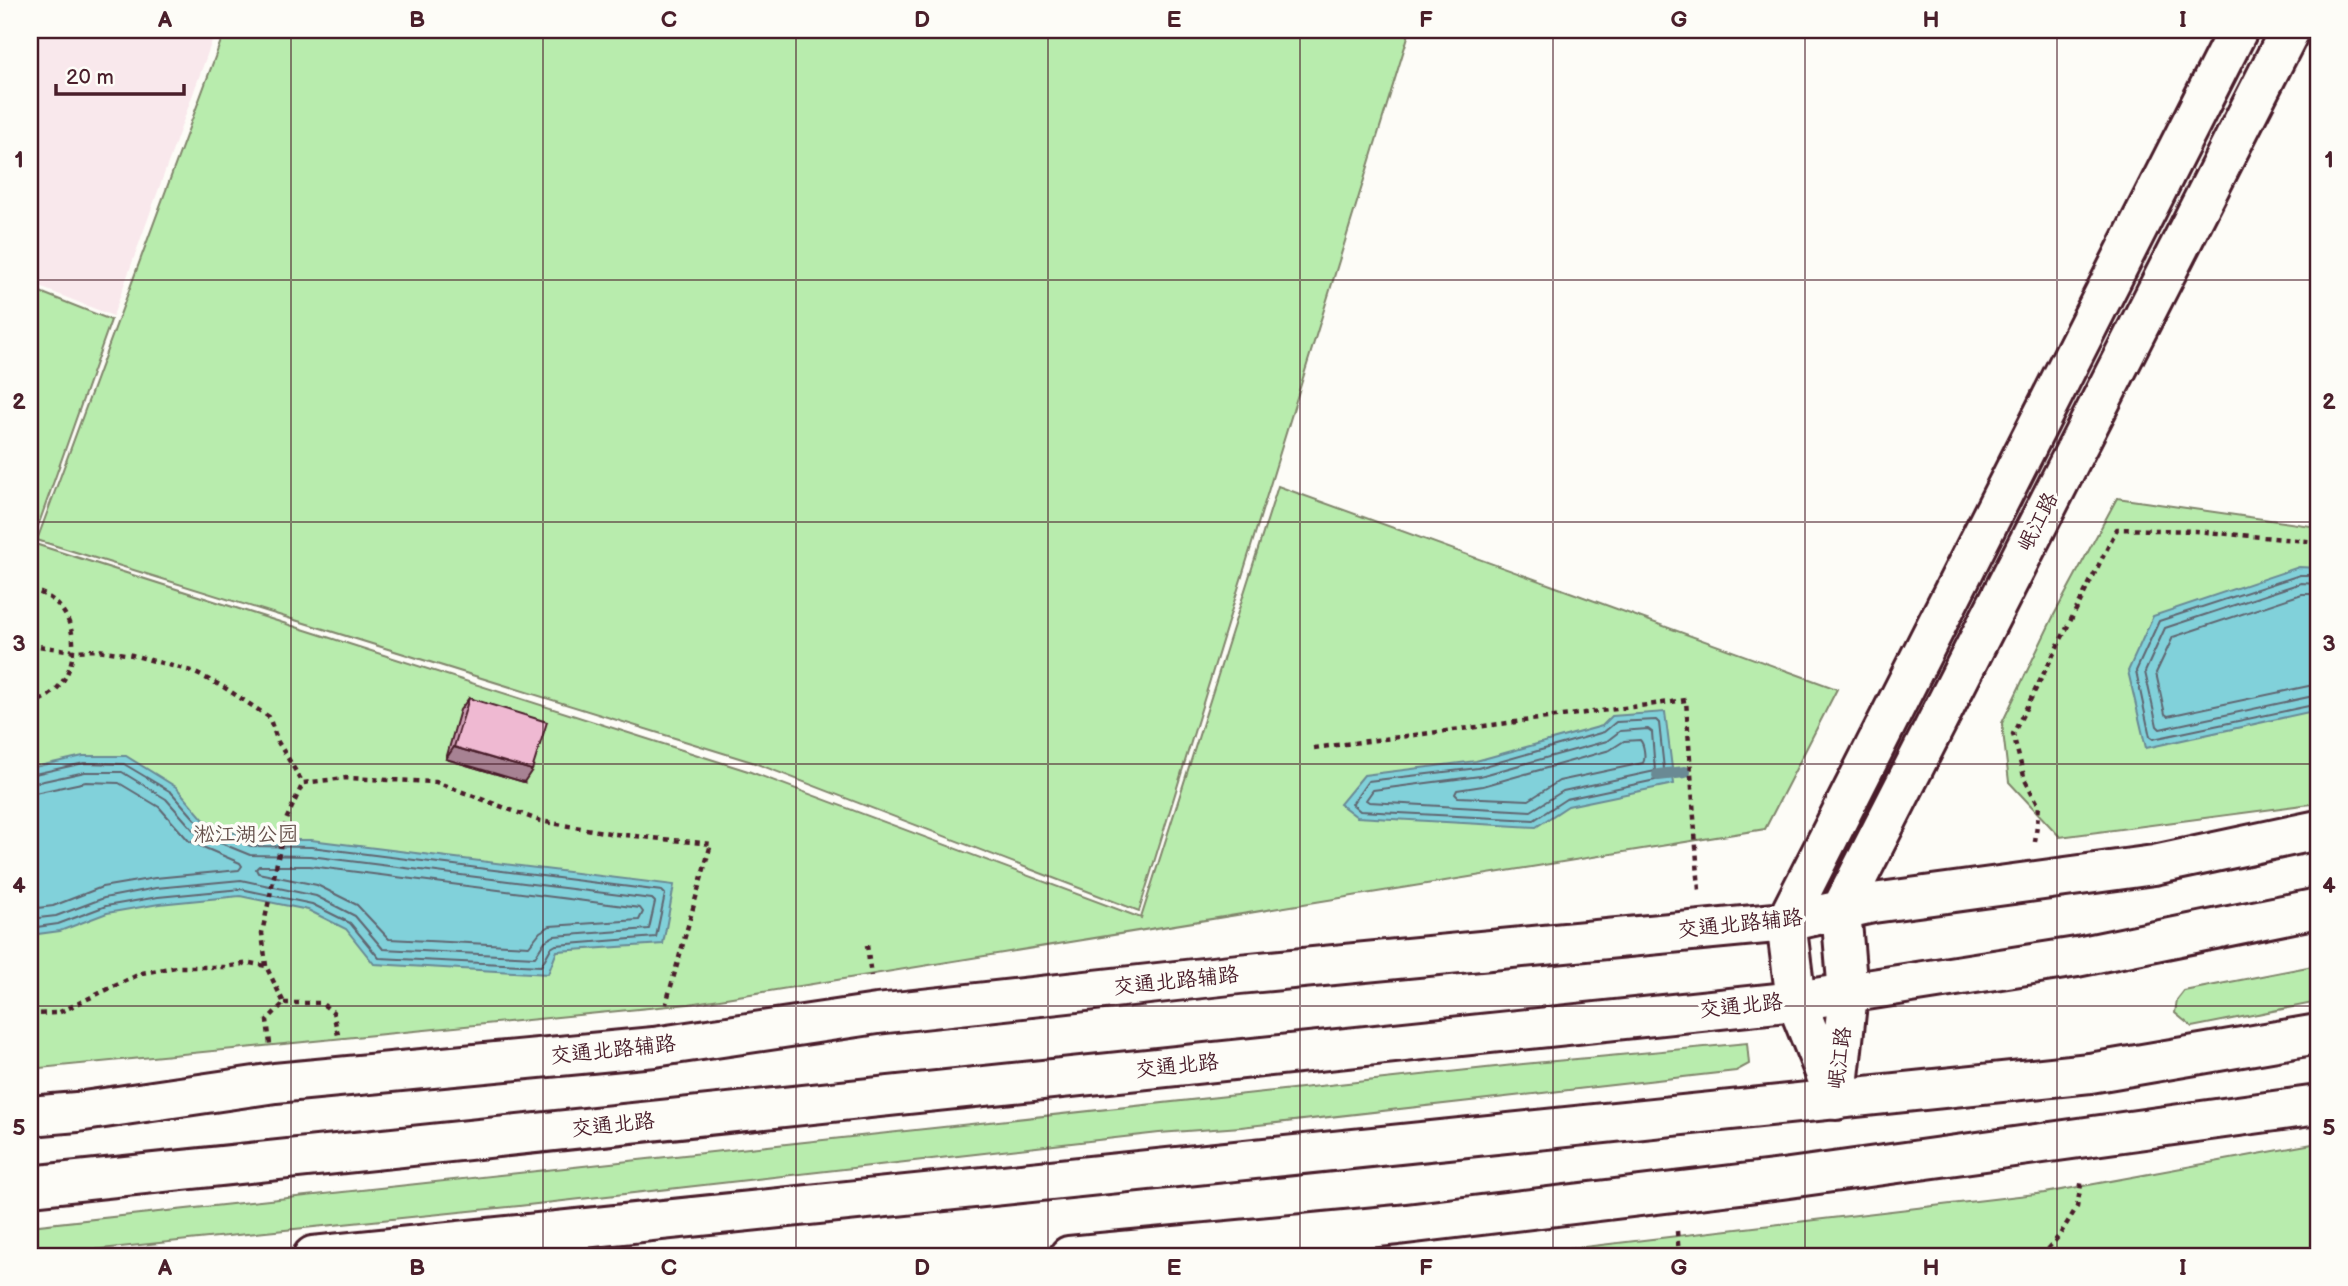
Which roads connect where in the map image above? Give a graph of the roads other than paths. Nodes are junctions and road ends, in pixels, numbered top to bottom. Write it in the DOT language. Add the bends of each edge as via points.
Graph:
graph roads {
  1 [pos="2238,30"];
  2 [pos="2290,30"];
  3 [pos="2318,830"];
  4 [pos="2318,908"];
  5 [pos="1841,910"];
  6 [pos="1786,922"];
  7 [pos="1848,994"];
  8 [pos="1796,1001"];
  9 [pos="2318,1034"];
  10 [pos="1836,1100"];
  11 [pos="2318,1105"];
  12 [pos="30,1116"];
  13 [pos="30,1186"];
  14 [pos="313,1256"];
  15 [pos="1069,1256"];
  1 -- 6 [label="street"];
  2 -- 5 [label="street, 岷江路"];
  3 -- 5 [label="street, 交通北路辅路" via="2154,865"];
  4 -- 7 [label="street, 交通北路" via="2077,957"];
  5 -- 6 [label="street, 交通北路辅路"];
  5 -- 7 [label="street, 岷江路"];
  6 -- 8 [label="street, 岷江路"];
  6 -- 12 [label="street, 交通北路辅路" via="1239,974 905,1011 654,1047 275,1083"];
  7 -- 8 [label="street, 交通北路"];
  7 -- 10 [label="street, 岷江路"];
  8 -- 10 [label="street, 岷江路"];
  8 -- 13 [label="street, 交通北路"];
  9 -- 10 [label="street" via="2090,1073"];
  10 -- 14 [label="street"];
  11 -- 15 [label="street" via="1782,1179 1398,1224"];
}
